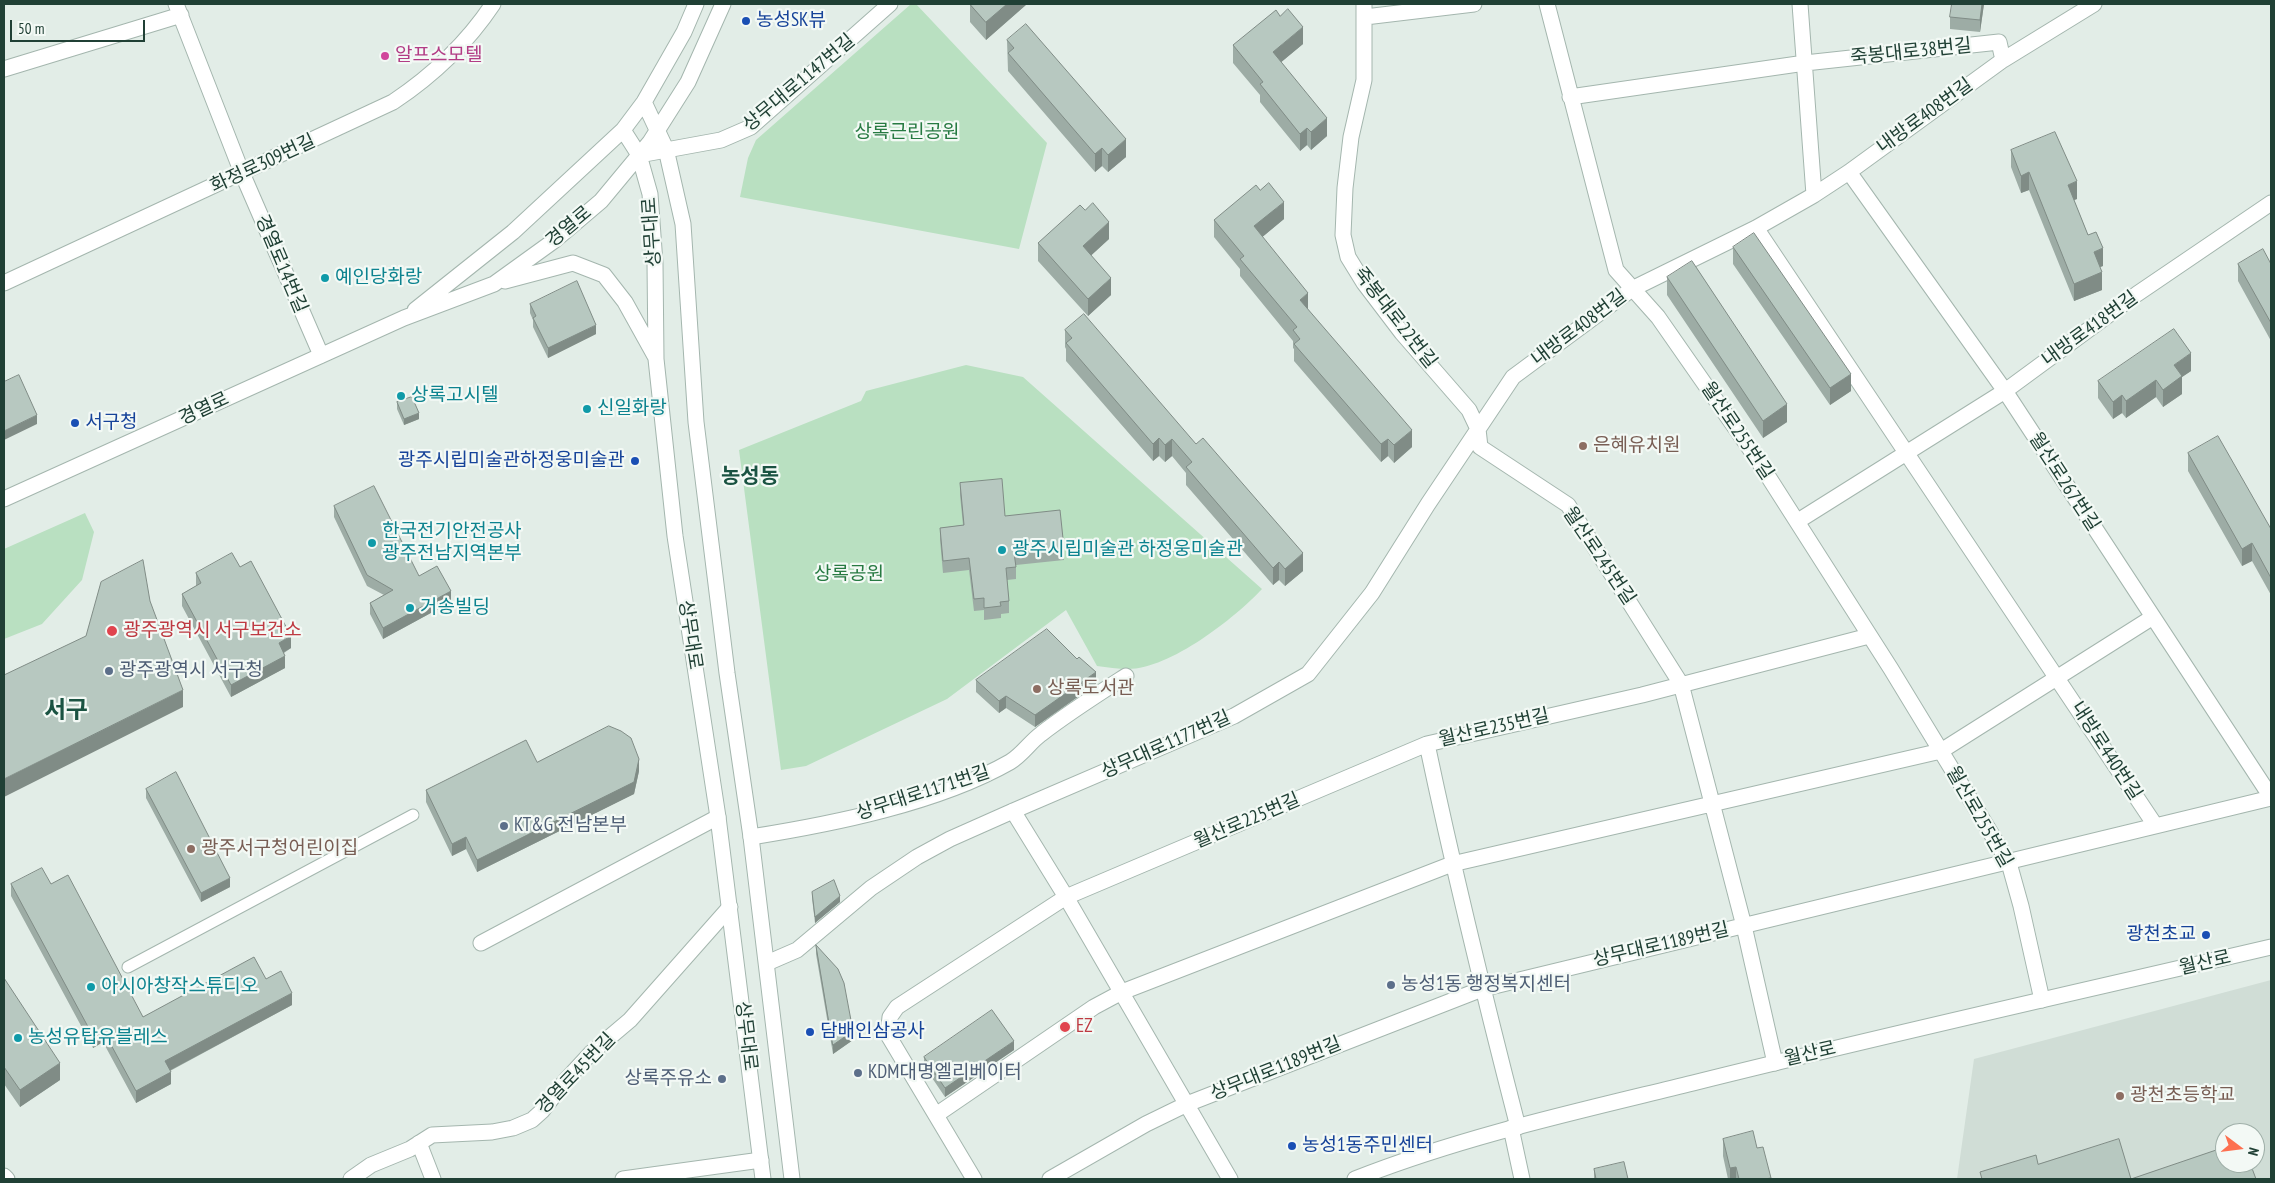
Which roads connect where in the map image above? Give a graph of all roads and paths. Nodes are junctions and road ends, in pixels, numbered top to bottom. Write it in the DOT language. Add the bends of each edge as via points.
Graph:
graph roads {
  1 [pos="493,4"];
  2 [pos="696,4"];
  3 [pos="723,4"];
  4 [pos="890,4"];
  5 [pos="1474,4"];
  6 [pos="1547,4"];
  7 [pos="1800,4"];
  8 [pos="2094,4"];
  9 [pos="178,10"];
  10 [pos="1365,10"];
  11 [pos="2003,60"];
  12 [pos="1805,63"];
  13 [pos="4,68"];
  14 [pos="1570,97"];
  15 [pos="644,102"];
  16 [pos="623,130"];
  17 [pos="658,132"];
  18 [pos="666,150"];
  19 [pos="639,155"];
  20 [pos="1849,172"];
  21 [pos="242,173"];
  22 [pos="1814,194"];
  23 [pos="2271,203"];
  24 [pos="1756,228"];
  25 [pos="4,283"];
  26 [pos="494,284"];
  27 [pos="1632,289"];
  28 [pos="404,318"];
  29 [pos="321,356"];
  30 [pos="656,359"];
  31 [pos="2005,391"];
  32 [pos="1478,429"];
  33 [pos="1907,451"];
  34 [pos="4,499"];
  35 [pos="1798,522"];
  36 [pos="2152,617"];
  37 [pos="1869,636"];
  38 [pos="1126,676"];
  39 [pos="2058,677"];
  40 [pos="1681,684"];
  41 [pos="1427,744"];
  42 [pos="1940,751"];
  43 [pos="2271,797"];
  44 [pos="1712,804"];
  45 [pos="1013,811"];
  46 [pos="413,815"];
  47 [pos="718,817"];
  48 [pos="2155,825"];
  49 [pos="751,837"];
  50 [pos="2009,862"];
  51 [pos="1452,864"];
  52 [pos="1066,897"];
  53 [pos="730,907"];
  54 [pos="1744,926"];
  55 [pos="481,943"];
  56 [pos="2271,947"];
  57 [pos="766,963"];
  58 [pos="128,967"];
  59 [pos="1482,989"];
  60 [pos="1122,992"];
  61 [pos="2042,1000"];
  62 [pos="1775,1063"];
  63 [pos="1188,1104"];
  64 [pos="936,1115"];
  65 [pos="1514,1128"];
  66 [pos="419,1143"];
  67 [pos="761,1160"];
  68 [pos="4,1176"];
  69 [pos="7,1179"];
  70 [pos="351,1179"];
  71 [pos="433,1179"];
  72 [pos="623,1179"];
  73 [pos="764,1179"];
  74 [pos="792,1179"];
  75 [pos="974,1179"];
  76 [pos="1050,1179"];
  77 [pos="1230,1179"];
  78 [pos="1355,1179"];
  79 [pos="1522,1179"];
  1 -- 21 [label="street, 화정로309번길" via="470,34 422,82 393,102"];
  2 -- 15 [label="street" via="684,32"];
  3 -- 17 [label="street" via="688,82"];
  4 -- 18 [label="street, 상무대로1147번길" via="751,127 721,140"];
  5 -- 10 [label="street, 죽봉대로22번길"];
  6 -- 14 [label="street, 월산로255번길"];
  7 -- 12 [label="street"];
  8 -- 11 [label="street, 내방로408번길"];
  9 -- 13 [label="street"];
  9 -- 21 [label="street, 경열로14번길"];
  10 -- 32 [label="street, 죽봉대로22번길" via="1364,80 1351,137 1346,188 1343,235 1348,257 1364,284 1469,410"];
  11 -- 12 [label="street, 죽봉대로38번길" via="1999,42"];
  11 -- 20 [label="street, 내방로408번길"];
  12 -- 14 [label="street"];
  12 -- 22 [label="street"];
  14 -- 27 [label="street, 월산로255번길" via="1616,270"];
  15 -- 16 [label="street"];
  15 -- 17 [label="street, 상무대로"];
  16 -- 19 [label="street, 상무대로"];
  16 -- 28 [label="street, 경열로" via="514,232"];
  17 -- 18 [label="street, 상무대로"];
  17 -- 19 [label="street, 경열로"];
  18 -- 19 [label="street, 상무대로1147번길"];
  18 -- 49 [label="street, 상무대로" via="683,224 696,422"];
  19 -- 26 [label="street, 경열로" via="601,201 555,240"];
  19 -- 30 [label="street, 상무대로" via="650,194"];
  20 -- 22 [label="street, 내방로408번길"];
  20 -- 31 [label="street, 월산로267번길"];
  21 -- 25 [label="street, 화정로309번길"];
  21 -- 29 [label="street, 경열로14번길"];
  22 -- 24 [label="street, 내방로408번길"];
  23 -- 31 [label="street, 내방로418번길" via="2137,294"];
  24 -- 27 [label="street, 내방로408번길"];
  24 -- 33 [label="street"];
  26 -- 28 [label="street, 경열로"];
  26 -- 30 [label="street" via="572,263 604,275 625,302"];
  27 -- 32 [label="street, 내방로408번길" via="1513,378"];
  27 -- 35 [label="street, 월산로255번길" via="1658,317"];
  28 -- 29 [label="street, 경열로"];
  29 -- 34 [label="street, 경열로"];
  30 -- 47 [label="street, 상무대로" via="675,536"];
  31 -- 33 [label="street, 내방로418번길"];
  31 -- 36 [label="street, 월산로267번길"];
  32 -- 40 [label="street, 월산로245번길" via="1480,447 1568,505"];
  32 -- 45 [label="street, 상무대로1177번길" via="1372,593 1308,674 1234,716"];
  33 -- 35 [label="street, 내방로418번길"];
  33 -- 39 [label="street"];
  35 -- 37 [label="street, 월산로255번길"];
  36 -- 39 [label="street, 월산로255번길"];
  36 -- 43 [label="street, 월산로267번길"];
  37 -- 40 [label="street"];
  37 -- 42 [label="street, 월산로255번길"];
  38 -- 49 [label="street, 상무대로1171번길" via="1040,735 1012,761 962,784 885,808"];
  39 -- 42 [label="street, 월산로255번길"];
  39 -- 48 [label="street, 내방로440번길"];
  40 -- 41 [label="street, 월산로235번길"];
  40 -- 44 [label="street, 월산로245번길"];
  41 -- 51 [label="street, 월산로235번길"];
  41 -- 52 [label="street, 월산로225번길"];
  42 -- 44 [label="street"];
  42 -- 50 [label="street, 월산로255번길"];
  43 -- 48 [label="street, 내방로440번길"];
  44 -- 51 [label="street"];
  44 -- 54 [label="street, 월산로245번길"];
  45 -- 52 [label="street"];
  45 -- 57 [label="street, 상무대로1177번길" via="950,839 901,866 797,950"];
  46 -- 58 [label="street"];
  47 -- 53 [label="street, 상무대로"];
  47 -- 55 [label="street"];
  48 -- 50 [label="street, 내방로440번길"];
  49 -- 57 [label="street, 상무대로"];
  50 -- 54 [label="street, 상무대로1189번길"];
  50 -- 61 [label="street, 월산로255번길"];
  51 -- 59 [label="street, 월산로235번길"];
  51 -- 60 [label="street"];
  52 -- 60 [label="street"];
  52 -- 64 [label="street, 월산로225번길" via="897,1007 890,1017 888,1035"];
  53 -- 66 [label="street, 경열로45번길" via="630,1020 591,1053 532,1120 492,1132 432,1135"];
  53 -- 67 [label="street, 상무대로"];
  54 -- 59 [label="street, 상무대로1189번길"];
  54 -- 62 [label="street, 월산로245번길"];
  56 -- 61 [label="street, 월산로"];
  57 -- 74 [label="street, 상무대로"];
  59 -- 63 [label="street, 상무대로1189번길"];
  59 -- 65 [label="street, 월산로235번길"];
  60 -- 63 [label="street"];
  60 -- 64 [label="street"];
  61 -- 62 [label="street, 월산로"];
  62 -- 65 [label="street, 월산로"];
  63 -- 76 [label="street, 상무대로1189번길"];
  63 -- 77 [label="street"];
  64 -- 75 [label="street"];
  65 -- 78 [label="street, 월산로" via="1422,1154"];
  65 -- 79 [label="street, 월산로235번길"];
  66 -- 70 [label="street, 경열로45번길" via="372,1165"];
  66 -- 71 [label="street"];
  67 -- 72 [label="street"];
  67 -- 73 [label="street, 상무대로"];
  68 -- 69 [label="street"];
}
